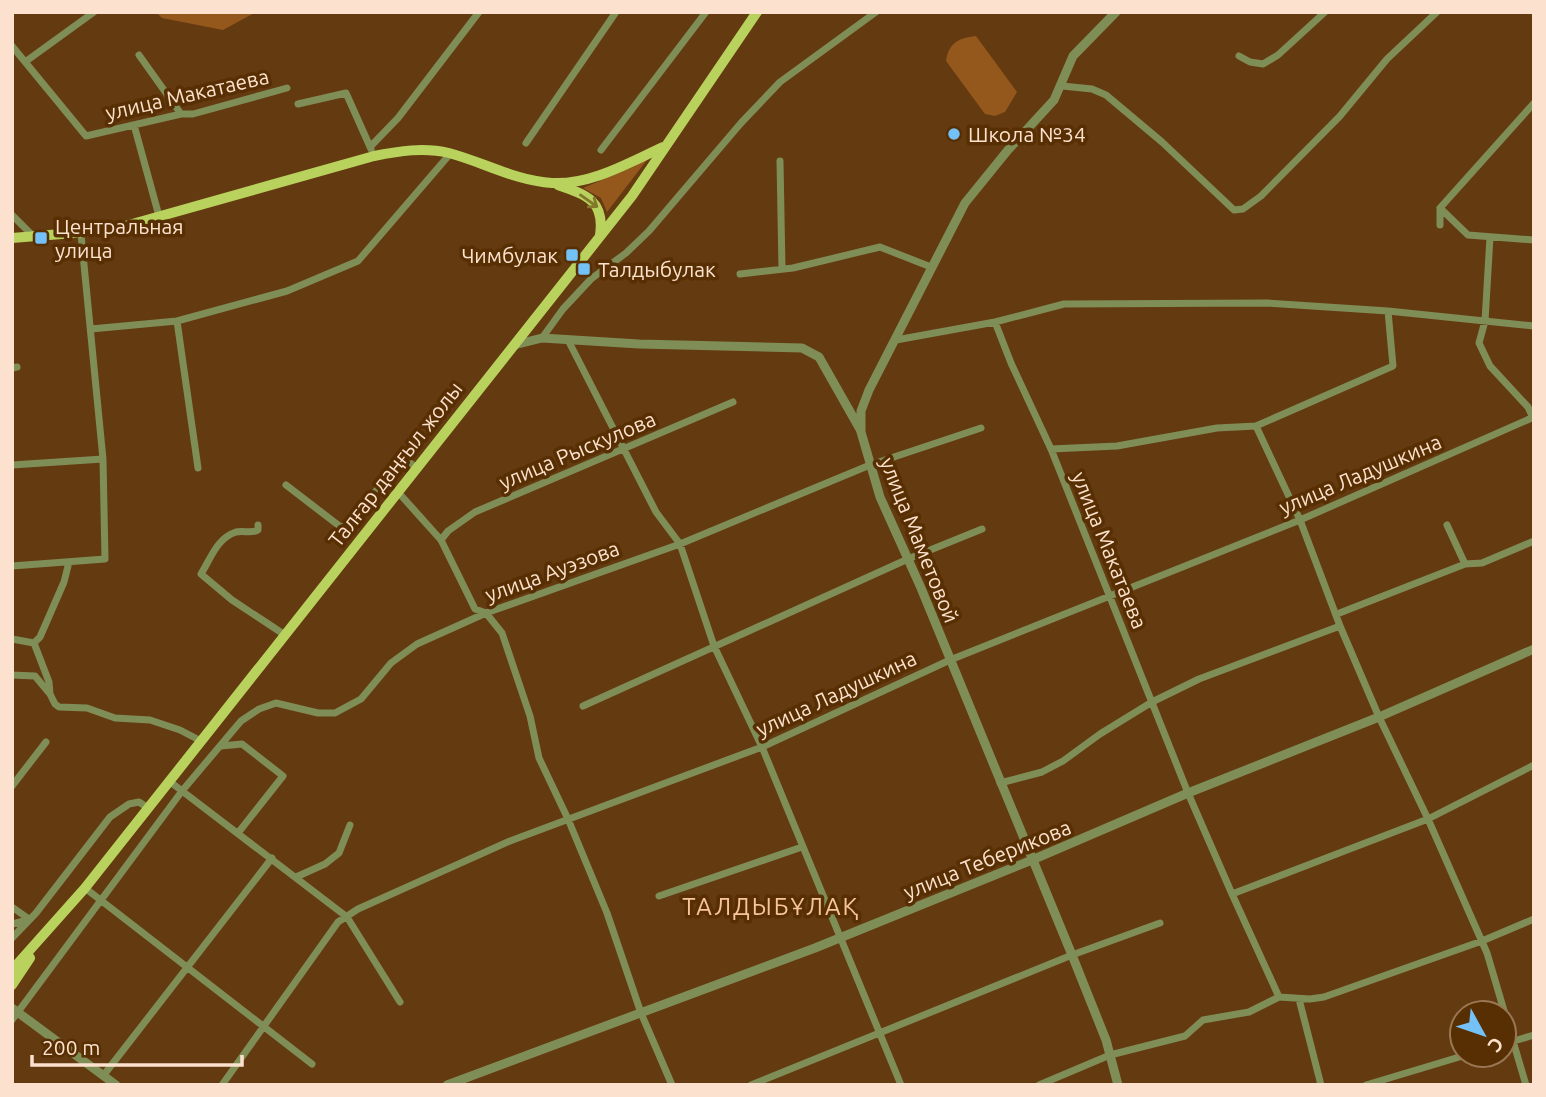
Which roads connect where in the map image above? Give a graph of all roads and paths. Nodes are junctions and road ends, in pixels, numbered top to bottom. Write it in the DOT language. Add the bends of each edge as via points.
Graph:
graph roads {
  1 [pos="94,12"];
  2 [pos="479,12"];
  3 [pos="615,12"];
  4 [pos="706,12"];
  5 [pos="757,12"];
  6 [pos="876,12"];
  7 [pos="1116,12"];
  8 [pos="1325,12"];
  9 [pos="1437,12"];
  10 [pos="12,46"];
  11 [pos="139,55"];
  12 [pos="1238,56"];
  13 [pos="25,62"];
  14 [pos="1062,86"];
  15 [pos="287,88"];
  16 [pos="1534,103"];
  17 [pos="298,104"];
  18 [pos="180,114"];
  19 [pos="134,125"];
  20 [pos="526,143"];
  21 [pos="666,146"];
  22 [pos="601,150"];
  23 [pos="372,151"];
  24 [pos="450,153"];
  25 [pos="780,161"];
  26 [pos="552,183"];
  27 [pos="1440,208"];
  28 [pos="159,216"];
  29 [pos="13,219"];
  30 [pos="1440,225"];
  31 [pos="81,233"];
  32 [pos="600,235"];
  33 [pos="33,236"];
  34 [pos="1490,236"];
  35 [pos="12,238"];
  36 [pos="1534,240"];
  37 [pos="932,267"];
  38 [pos="782,269"];
  39 [pos="740,274"];
  40 [pos="1388,311"];
  41 [pos="177,321"];
  42 [pos="1485,321"];
  43 [pos="995,322"];
  44 [pos="1534,326"];
  45 [pos="92,329"];
  46 [pos="542,338"];
  47 [pos="568,340"];
  48 [pos="896,340"];
  49 [pos="514,345"];
  50 [pos="733,402"];
  51 [pos="1534,418"];
  52 [pos="1256,426"];
  53 [pos="981,428"];
  54 [pos="861,432"];
  55 [pos="625,448"];
  56 [pos="1051,449"];
  57 [pos="103,459"];
  58 [pos="12,465"];
  59 [pos="870,465"];
  60 [pos="198,468"];
  61 [pos="417,468"];
  62 [pos="286,485"];
  63 [pos="398,492"];
  64 [pos="1300,520"];
  65 [pos="258,524"];
  66 [pos="1447,525"];
  67 [pos="982,529"];
  68 [pos="441,540"];
  69 [pos="1534,541"];
  70 [pos="680,544"];
  71 [pos="908,559"];
  72 [pos="69,562"];
  73 [pos="1465,564"];
  74 [pos="12,565"];
  75 [pos="1112,597"];
  76 [pos="486,613"];
  77 [pos="1337,614"];
  78 [pos="1340,626"];
  79 [pos="285,635"];
  80 [pos="12,639"];
  81 [pos="34,643"];
  82 [pos="714,646"];
  83 [pos="1534,649"];
  84 [pos="950,660"];
  85 [pos="12,675"];
  86 [pos="50,694"];
  87 [pos="1152,702"];
  88 [pos="583,705"];
  89 [pos="1379,717"];
  90 [pos="201,741"];
  91 [pos="46,742"];
  92 [pos="221,746"];
  93 [pos="762,747"];
  94 [pos="1534,765"];
  95 [pos="169,781"];
  96 [pos="1000,783"];
  97 [pos="12,786"];
  98 [pos="182,791"];
  99 [pos="1188,793"];
  100 [pos="148,808"];
  101 [pos="568,819"];
  102 [pos="1428,819"];
  103 [pos="136,823"];
  104 [pos="350,825"];
  105 [pos="239,833"];
  106 [pos="150,836"];
  107 [pos="802,847"];
  108 [pos="272,858"];
  109 [pos="1032,860"];
  110 [pos="296,877"];
  111 [pos="85,888"];
  112 [pos="1232,894"];
  113 [pos="659,896"];
  114 [pos="100,900"];
  115 [pos="12,907"];
  116 [pos="347,917"];
  117 [pos="29,919"];
  118 [pos="1534,919"];
  119 [pos="1160,923"];
  120 [pos="12,924"];
  121 [pos="50,929"];
  122 [pos="12,938"];
  123 [pos="839,939"];
  124 [pos="1482,941"];
  125 [pos="1072,955"];
  126 [pos="187,967"];
  127 [pos="12,970"];
  128 [pos="12,985"];
  129 [pos="1279,997"];
  130 [pos="1299,999"];
  131 [pos="1501,999"];
  132 [pos="400,1002"];
  133 [pos="641,1013"];
  134 [pos="14,1014"];
  135 [pos="263,1027"];
  136 [pos="879,1035"];
  137 [pos="1110,1055"];
  138 [pos="1518,1056"];
  139 [pos="1448,1060"];
  140 [pos="312,1064"];
  141 [pos="103,1076"];
  142 [pos="116,1085"];
  143 [pos="222,1085"];
  144 [pos="447,1085"];
  145 [pos="672,1085"];
  146 [pos="751,1085"];
  147 [pos="901,1085"];
  148 [pos="1039,1085"];
  149 [pos="1118,1085"];
  150 [pos="1321,1085"];
  151 [pos="1366,1085"];
  152 [pos="1526,1085"];
  1 -- 13 [label="street"];
  2 -- 23 [label="street"];
  3 -- 20 [label="street"];
  4 -- 22 [label="street"];
  5 -- 21 [label="main road, Талғар даңғыл жолы"];
  6 -- 46 [label="street" via="780,82 649,231 591,279"];
  7 -- 14 [label="street, улица Маметовой" via="1073,56"];
  8 -- 12 [label="street" via="1264,64"];
  9 -- 14 [label="street" via="1387,59 1332,125 1243,209 1234,210 1106,95"];
  10 -- 13 [label="street, улица Макатаева"];
  11 -- 18 [label="street"];
  13 -- 19 [label="street, улица Макатаева" via="86,136"];
  14 -- 37 [label="street, улица Маметовой" via="965,203"];
  15 -- 18 [label="street, улица Макатаева"];
  16 -- 27 [label="street"];
  17 -- 23 [label="street" via="346,93"];
  18 -- 19 [label="street, улица Макатаева"];
  19 -- 28 [label="street"];
  21 -- 26 [label="main road" via="602,175"];
  21 -- 32 [label="main road, Талғар даңғыл жолы"];
  23 -- 24 [label="main road"];
  23 -- 28 [label="main road"];
  24 -- 26 [label="main road"];
  24 -- 41 [label="street" via="358,261 287,291"];
  25 -- 38 [label="street"];
  26 -- 32 [label="main road, one-way" via="587,197 600,208"];
  27 -- 30 [label="street"];
  27 -- 34 [label="street" via="1468,235"];
  28 -- 31 [label="main road"];
  29 -- 33 [label="street"];
  31 -- 33 [label="main road"];
  31 -- 45 [label="street"];
  32 -- 49 [label="main road, Талғар даңғыл жолы"];
  33 -- 35 [label="main road"];
  34 -- 36 [label="street"];
  34 -- 42 [label="street"];
  37 -- 38 [label="street" via="880,247"];
  37 -- 48 [label="street, улица Маметовой"];
  38 -- 39 [label="street"];
  40 -- 42 [label="street"];
  40 -- 43 [label="street" via="1267,303 1064,304"];
  40 -- 52 [label="street" via="1393,366"];
  41 -- 45 [label="street"];
  41 -- 60 [label="street"];
  42 -- 44 [label="street"];
  42 -- 51 [label="street" via="1479,343 1490,366"];
  43 -- 48 [label="street"];
  43 -- 56 [label="street, улица Макатаева"];
  45 -- 57 [label="street"];
  46 -- 47 [label="street"];
  46 -- 49 [label="street"];
  47 -- 54 [label="street" via="802,348 819,357"];
  47 -- 55 [label="street"];
  48 -- 54 [label="street, улица Маметовой" via="861,411"];
  49 -- 61 [label="main road, Талғар даңғыл жолы"];
  50 -- 55 [label="street, улица Рыскулова"];
  51 -- 64 [label="street, улица Ладушкина"];
  52 -- 56 [label="street" via="1217,428 1117,446"];
  52 -- 64 [label="street"];
  53 -- 59 [label="street, улица Ауэзова"];
  54 -- 59 [label="street, улица Маметовой"];
  55 -- 68 [label="street, улица Рыскулова" via="475,512"];
  55 -- 70 [label="street" via="656,512"];
  56 -- 75 [label="street, улица Макатаева"];
  57 -- 58 [label="street"];
  57 -- 72 [label="street" via="105,559"];
  59 -- 70 [label="street, улица Ауэзова"];
  59 -- 71 [label="street, улица Маметовой"];
  61 -- 62 [label="street" via="405,459 342,528"];
  61 -- 63 [label="main road, Талғар даңғыл жолы"];
  63 -- 68 [label="street"];
  63 -- 79 [label="main road, Талғар даңғыл жолы"];
  64 -- 75 [label="street, улица Ладушкина"];
  64 -- 77 [label="street"];
  65 -- 79 [label="street" via="253,533 238,531 220,540 201,574"];
  66 -- 73 [label="street"];
  67 -- 71 [label="street"];
  68 -- 76 [label="street" via="475,609"];
  69 -- 73 [label="street" via="1482,563"];
  70 -- 76 [label="street, улица Ауэзова"];
  70 -- 82 [label="street"];
  71 -- 82 [label="street"];
  71 -- 84 [label="street, улица Маметовой"];
  72 -- 74 [label="street"];
  72 -- 81 [label="street"];
  73 -- 77 [label="street"];
  75 -- 84 [label="street, улица Ладушкина"];
  75 -- 87 [label="street, улица Макатаева"];
  76 -- 92 [label="street, улица Ауэзова" via="417,644 391,663 349,707 318,713 276,703 241,720"];
  76 -- 101 [label="street" via="502,633 539,758"];
  77 -- 78 [label="street"];
  78 -- 87 [label="street" via="1199,679"];
  78 -- 89 [label="street"];
  79 -- 90 [label="main road, Талғар даңғыл жолы"];
  80 -- 81 [label="street"];
  81 -- 86 [label="street"];
  82 -- 88 [label="street"];
  82 -- 93 [label="street"];
  83 -- 89 [label="street, улица Теберикова"];
  84 -- 93 [label="street, улица Ладушкина"];
  84 -- 96 [label="street, улица Маметовой"];
  85 -- 86 [label="street" via="35,676"];
  86 -- 90 [label="street" via="59,707 150,720"];
  87 -- 96 [label="street" via="1063,761"];
  87 -- 99 [label="street, улица Макатаева"];
  89 -- 99 [label="street, улица Теберикова"];
  89 -- 102 [label="street"];
  90 -- 95 [label="main road, Талғар даңғыл жолы"];
  91 -- 97 [label="street"];
  92 -- 98 [label="street, улица Ауэзова"];
  92 -- 105 [label="street" via="242,744 283,776"];
  93 -- 101 [label="street, улица Ладушкина"];
  93 -- 107 [label="street"];
  94 -- 102 [label="street"];
  95 -- 98 [label="street"];
  95 -- 100 [label="main road, Талғар даңғыл жолы"];
  96 -- 109 [label="street, улица Маметовой"];
  98 -- 105 [label="street"];
  98 -- 106 [label="street, улица Ауэзова"];
  99 -- 109 [label="street, улица Теберикова"];
  99 -- 112 [label="street, улица Макатаева"];
  100 -- 103 [label="main road, Талғар даңғыл жолы"];
  100 -- 117 [label="street" via="139,802 129,804 110,817"];
  101 -- 116 [label="street, улица Ладушкина"];
  101 -- 133 [label="street"];
  102 -- 112 [label="street"];
  102 -- 124 [label="street"];
  103 -- 106 [label="street"];
  103 -- 111 [label="main road, Талғар даңғыл жолы"];
  104 -- 110 [label="street" via="339,853"];
  105 -- 108 [label="street"];
  106 -- 114 [label="street, улица Ауэзова"];
  107 -- 113 [label="street"];
  107 -- 123 [label="street"];
  108 -- 110 [label="street"];
  108 -- 126 [label="street"];
  109 -- 123 [label="street, улица Теберикова"];
  109 -- 125 [label="street, улица Маметовой"];
  110 -- 116 [label="street"];
  111 -- 114 [label="street"];
  111 -- 121 [label="main road, Талғар даңғыл жолы"];
  112 -- 129 [label="street, улица Макатаева"];
  114 -- 126 [label="street"];
  114 -- 134 [label="street, улица Ауэзова"];
  115 -- 117 [label="street"];
  116 -- 132 [label="street"];
  116 -- 135 [label="street, улица Ладушкина" via="338,922"];
  117 -- 120 [label="street"];
  117 -- 122 [label="street"];
  118 -- 124 [label="street"];
  119 -- 125 [label="street"];
  121 -- 127 [label="main road, Талғар даңғыл жолы"];
  121 -- 128 [label="main road, Талғар даңғыл жолы"];
  123 -- 133 [label="street, улица Теберикова"];
  123 -- 136 [label="street"];
  124 -- 130 [label="street" via="1324,997"];
  124 -- 131 [label="street"];
  125 -- 136 [label="street"];
  125 -- 137 [label="street, улица Маметовой"];
  126 -- 135 [label="street"];
  126 -- 141 [label="street"];
  129 -- 130 [label="street"];
  129 -- 137 [label="street" via="1249,1012 1203,1020 1185,1036"];
  130 -- 150 [label="street"];
  133 -- 144 [label="street, улица Теберикова"];
  133 -- 145 [label="street"];
  134 -- 141 [label="street"];
  135 -- 140 [label="street"];
  135 -- 143 [label="street, улица Ладушкина"];
  136 -- 146 [label="street"];
  136 -- 147 [label="street"];
  137 -- 148 [label="street"];
  137 -- 149 [label="street, улица Маметовой"];
  138 -- 152 [label="street"];
  139 -- 151 [label="street"];
  141 -- 142 [label="street"];
}
